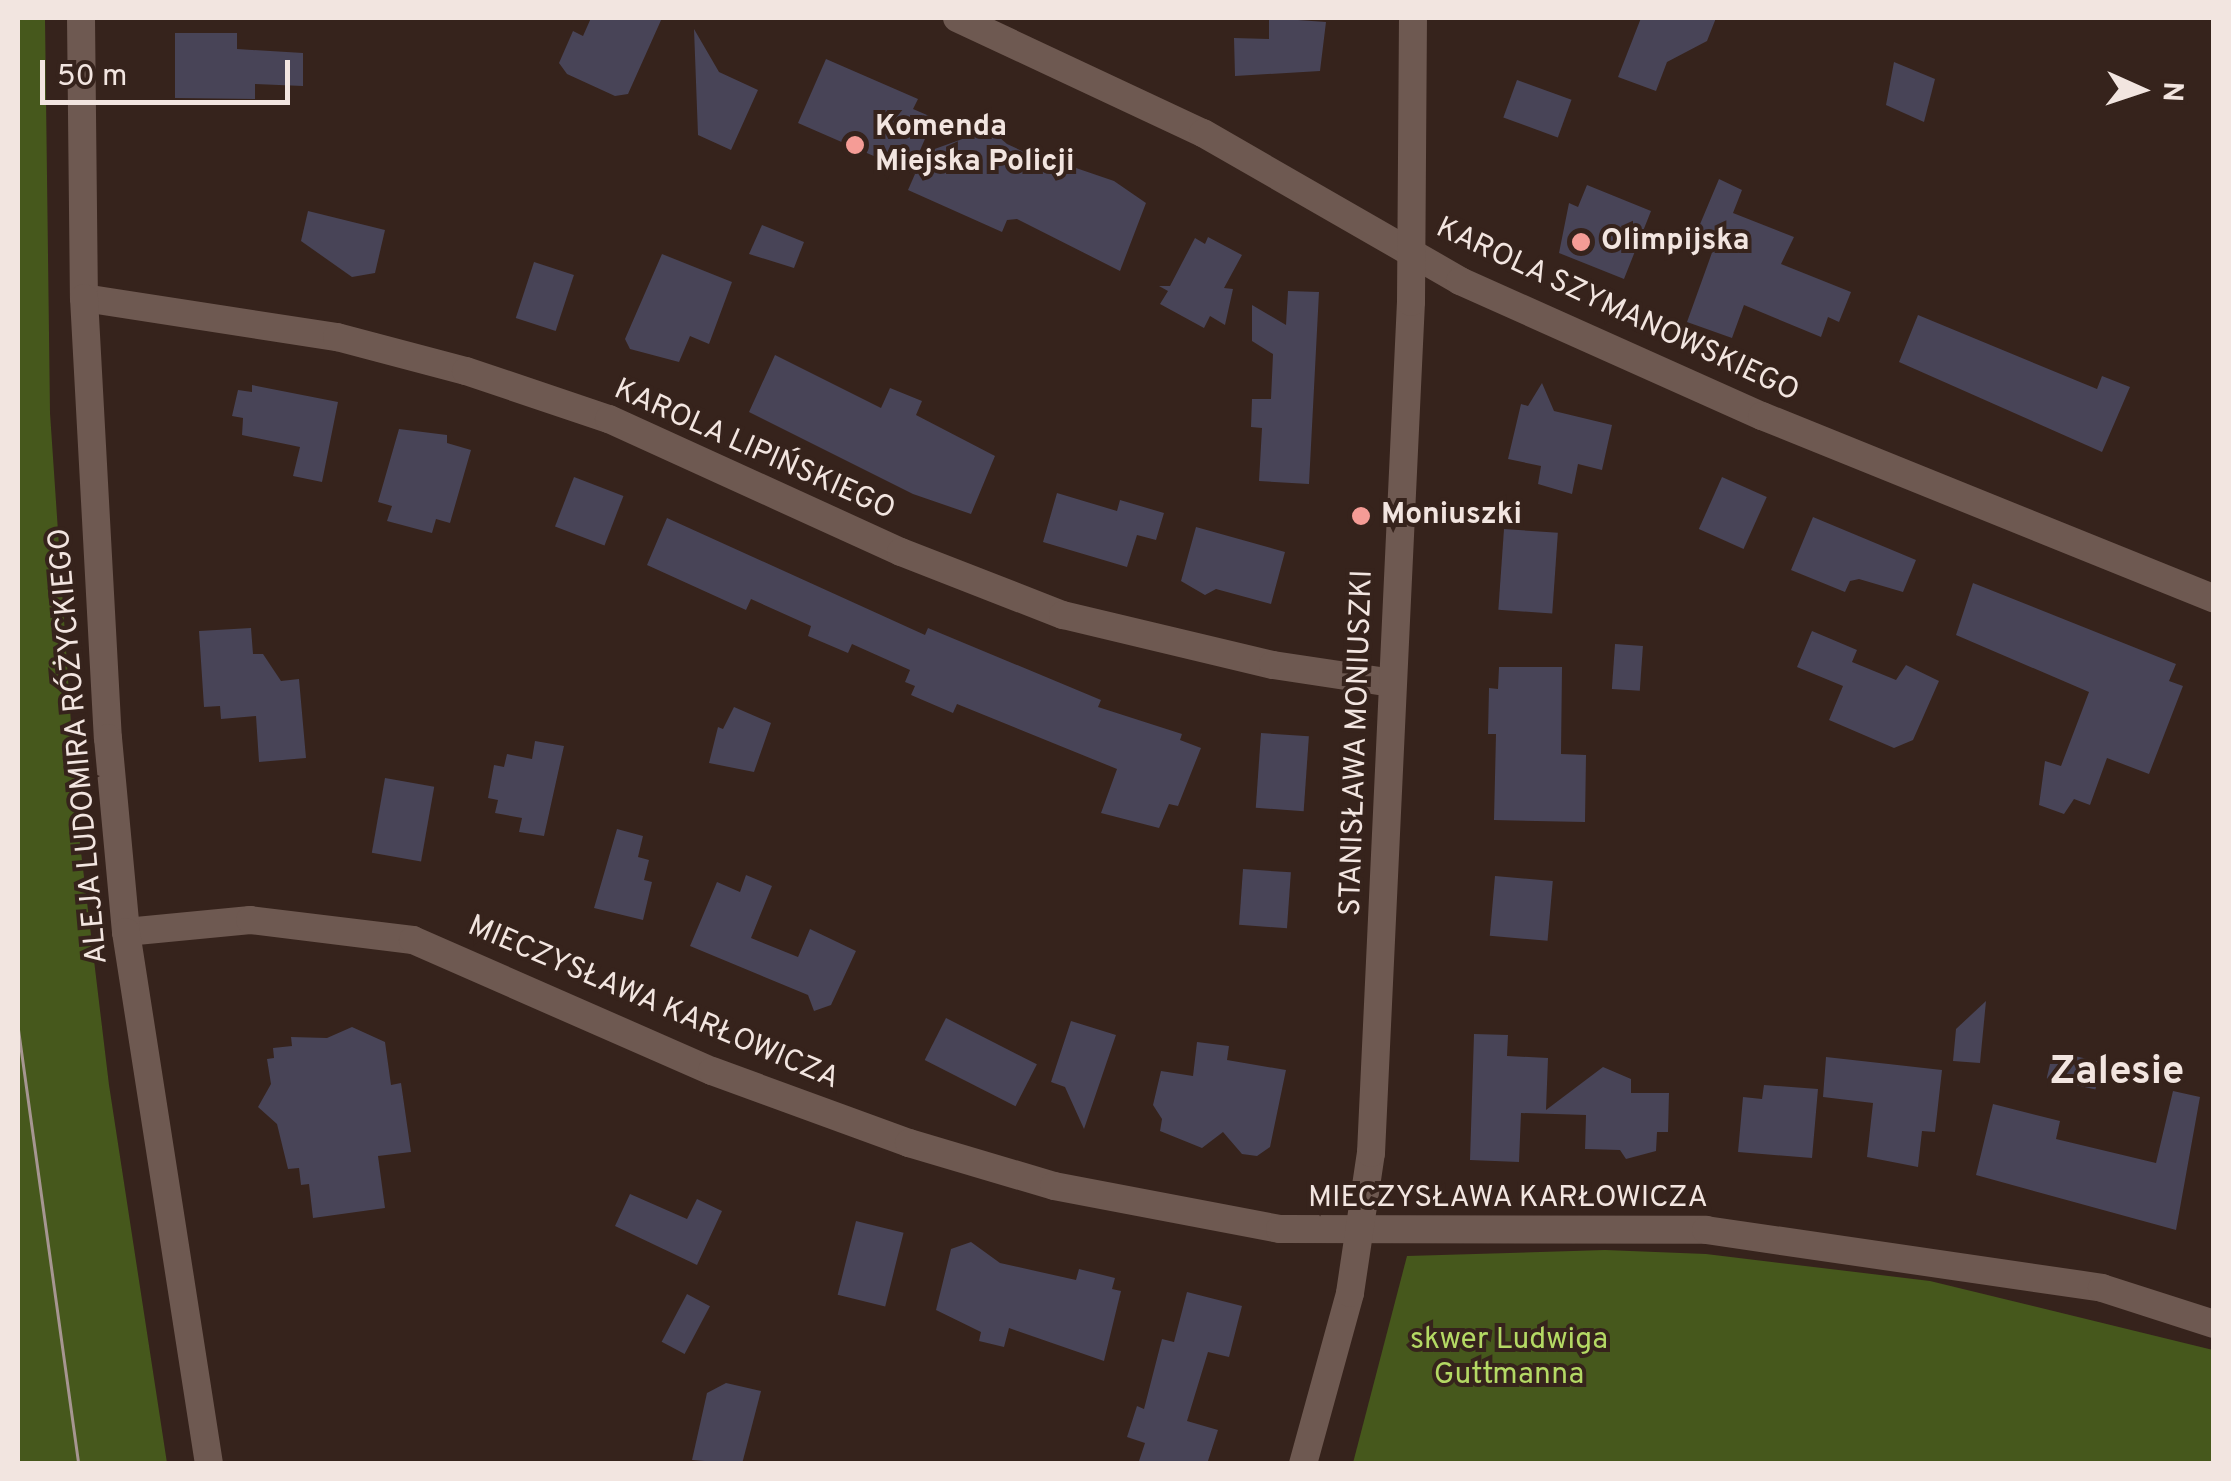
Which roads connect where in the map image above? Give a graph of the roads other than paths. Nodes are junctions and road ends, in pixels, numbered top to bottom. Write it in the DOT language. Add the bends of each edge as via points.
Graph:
graph roads {
  1 [pos="81,18"];
  2 [pos="957,18"];
  3 [pos="1413,18"];
  4 [pos="1410,250"];
  5 [pos="84,298"];
  6 [pos="2214,599"];
  7 [pos="1392,683"];
  8 [pos="126,932"];
  9 [pos="1361,1234"];
  10 [pos="2214,1324"];
  11 [pos="209,1464"];
  12 [pos="1303,1464"];
  1 -- 5 [label="street, ALEJA LUDOMIRA RÓŻYCKIEGO"];
  2 -- 4 [label="street, KAROLA SZYMANOWSKIEGO" via="1203,134"];
  3 -- 4 [label="street, STANISŁAWA MONIUSZKI"];
  4 -- 6 [label="street, KAROLA SZYMANOWSKIEGO" via="1460,280 1762,416"];
  4 -- 7 [label="street, STANISŁAWA MONIUSZKI"];
  5 -- 7 [label="street, KAROLA LIPIŃSKIEGO" via="337,337 466,371 610,419 900,552 1063,614 1273,665"];
  5 -- 8 [label="street, ALEJA LUDOMIRA RÓŻYCKIEGO" via="99,635"];
  7 -- 9 [label="street, STANISŁAWA MONIUSZKI" via="1382,1006"];
  8 -- 9 [label="street, MIECZYSŁAWA KARŁOWICZA" via="250,920 413,940 712,1071 908,1143 1054,1186 1280,1229"];
  8 -- 11 [label="street, ALEJA LUDOMIRA RÓŻYCKIEGO"];
  9 -- 10 [label="street, MIECZYSŁAWA KARŁOWICZA" via="1706,1230 2102,1288"];
  9 -- 12 [label="street, STANISŁAWA MONIUSZKI"];
}
